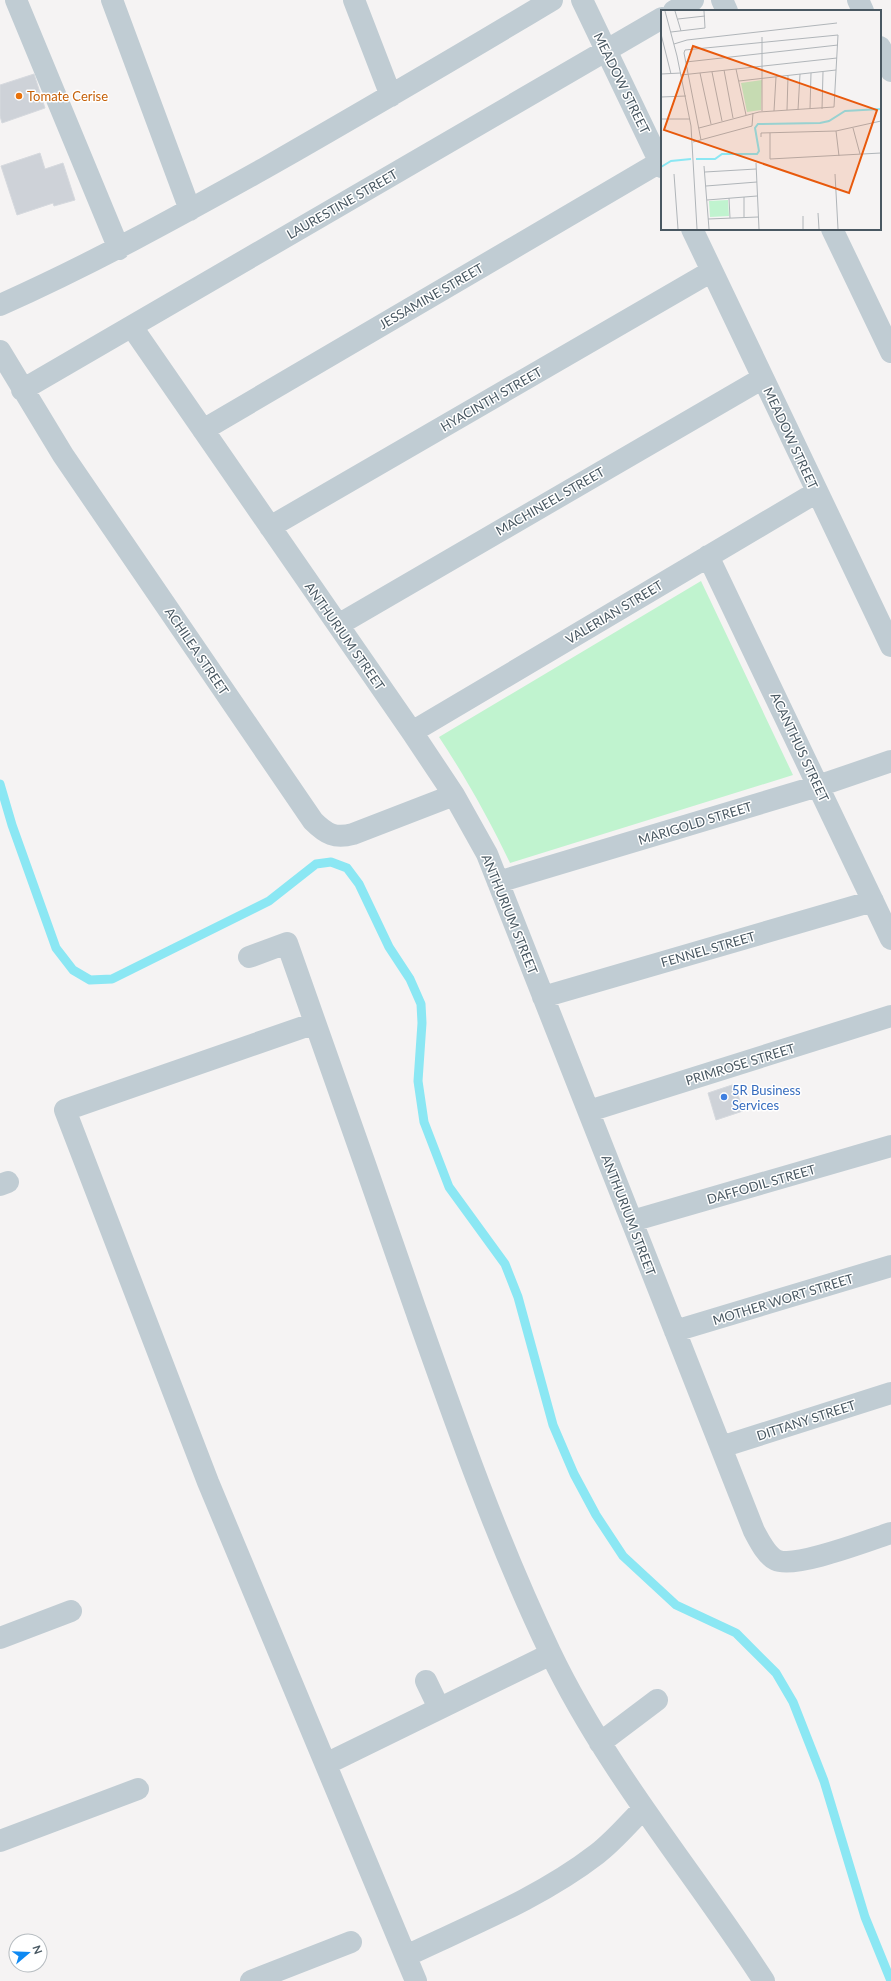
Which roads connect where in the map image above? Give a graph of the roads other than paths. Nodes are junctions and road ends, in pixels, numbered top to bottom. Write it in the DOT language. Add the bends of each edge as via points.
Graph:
graph roads {
  1 [pos="16,0"];
  2 [pos="112,0"];
  3 [pos="354,0"];
  4 [pos="552,0"];
  5 [pos="582,0"];
  6 [pos="693,0"];
  7 [pos="722,0"];
  8 [pos="858,0"];
  9 [pos="676,10"];
  10 [pos="727,10"];
  11 [pos="863,10"];
  12 [pos="661,19"];
  13 [pos="881,49"];
  14 [pos="606,51"];
  15 [pos="891,71"];
  16 [pos="392,96"];
  17 [pos="661,164"];
  18 [pos="190,210"];
  19 [pos="692,230"];
  20 [pos="832,230"];
  21 [pos="119,249"];
  22 [pos="712,271"];
  23 [pos="0,305"];
  24 [pos="132,326"];
  25 [pos="0,351"];
  26 [pos="891,352"];
  27 [pos="763,378"];
  28 [pos="22,390"];
  29 [pos="203,430"];
  30 [pos="817,492"];
  31 [pos="270,527"];
  32 [pos="708,556"];
  33 [pos="338,624"];
  34 [pos="891,646"];
  35 [pos="412,732"];
  36 [pos="891,761"];
  37 [pos="818,786"];
  38 [pos="454,795"];
  39 [pos="498,882"];
  40 [pos="873,901"];
  41 [pos="891,939"];
  42 [pos="249,957"];
  43 [pos="543,996"];
  44 [pos="891,1016"];
  45 [pos="315,1024"];
  46 [pos="589,1111"];
  47 [pos="891,1146"];
  48 [pos="632,1221"];
  49 [pos="891,1266"];
  50 [pos="675,1331"];
  51 [pos="891,1393"];
  52 [pos="721,1447"];
  53 [pos="891,1533"];
  54 [pos="71,1611"];
  55 [pos="0,1638"];
  56 [pos="551,1654"];
  57 [pos="426,1681"];
  58 [pos="657,1700"];
  59 [pos="439,1708"];
  60 [pos="600,1743"];
  61 [pos="326,1764"];
  62 [pos="138,1789"];
  63 [pos="643,1809"];
  64 [pos="0,1841"];
  65 [pos="351,1942"];
  66 [pos="406,1956"];
  67 [pos="251,1981"];
  68 [pos="416,1981"];
  69 [pos="764,1981"];
  1 -- 21 [label="street"];
  2 -- 18 [label="street"];
  3 -- 16 [label="street"];
  4 -- 16 [label="street"];
  5 -- 14 [label="street, MEADOW STREET"];
  6 -- 9 [label="street"];
  7 -- 10 [label="street"];
  8 -- 11 [label="street"];
  12 -- 14 [label="street, LAURESTINE STREET"];
  13 -- 15 [label="street"];
  14 -- 17 [label="street, MEADOW STREET"];
  14 -- 24 [label="street, LAURESTINE STREET"];
  16 -- 18 [label="street"];
  17 -- 29 [label="street, JESSAMINE STREET"];
  18 -- 21 [label="street"];
  19 -- 22 [label="street, MEADOW STREET"];
  20 -- 26 [label="street"];
  21 -- 23 [label="street"];
  22 -- 27 [label="street, MEADOW STREET"];
  22 -- 31 [label="street, HYACINTH STREET"];
  24 -- 28 [label="street, LAURESTINE STREET"];
  24 -- 29 [label="street, ANTHURIUM STREET"];
  25 -- 28 [label="street, ACHILEA STREET"];
  27 -- 30 [label="street, MEADOW STREET"];
  27 -- 33 [label="street, MACHINEEL STREET"];
  28 -- 38 [label="street, ACHILEA STREET" via="72,468 313,821 322,830 332,836 343,837"];
  29 -- 31 [label="street, ANTHURIUM STREET"];
  30 -- 32 [label="street, VALERIAN STREET"];
  30 -- 34 [label="street, MEADOW STREET"];
  31 -- 33 [label="street, ANTHURIUM STREET"];
  32 -- 35 [label="street, VALERIAN STREET"];
  32 -- 37 [label="street, ACANTHUS STREET"];
  33 -- 35 [label="street, ANTHURIUM STREET"];
  35 -- 38 [label="street, ANTHURIUM STREET"];
  36 -- 37 [label="street, MARIGOLD STREET"];
  37 -- 39 [label="street, MARIGOLD STREET"];
  37 -- 40 [label="street, ACANTHUS STREET"];
  38 -- 39 [label="street, ANTHURIUM STREET"];
  39 -- 43 [label="street, ANTHURIUM STREET"];
  40 -- 41 [label="street, ACANTHUS STREET"];
  40 -- 43 [label="street, FENNEL STREET"];
  42 -- 45 [label="street" via="287,943"];
  43 -- 46 [label="street, ANTHURIUM STREET"];
  44 -- 46 [label="street, PRIMROSE STREET"];
  45 -- 56 [label="street" via="446,1397 494,1522"];
  45 -- 61 [label="street" via="65,1110 208,1482"];
  46 -- 48 [label="street, ANTHURIUM STREET"];
  47 -- 48 [label="street, DAFFODIL STREET"];
  48 -- 50 [label="street, ANTHURIUM STREET"];
  49 -- 50 [label="street, MOTHER WORT STREET"];
  50 -- 52 [label="street, ANTHURIUM STREET"];
  51 -- 52 [label="street, DITTANY STREET"];
  52 -- 53 [label="street, ANTHURIUM STREET" via="754,1531 764,1549 776,1560 790,1562 807,1559"];
  54 -- 55 [label="street"];
  56 -- 59 [label="street"];
  56 -- 60 [label="street"];
  57 -- 59 [label="street"];
  58 -- 60 [label="street"];
  59 -- 61 [label="street"];
  60 -- 63 [label="street"];
  61 -- 66 [label="street"];
  62 -- 64 [label="street"];
  63 -- 66 [label="street" via="599,1852 553,1884"];
  63 -- 69 [label="street" via="740,1943"];
  65 -- 67 [label="street"];
  66 -- 68 [label="street"];
}
